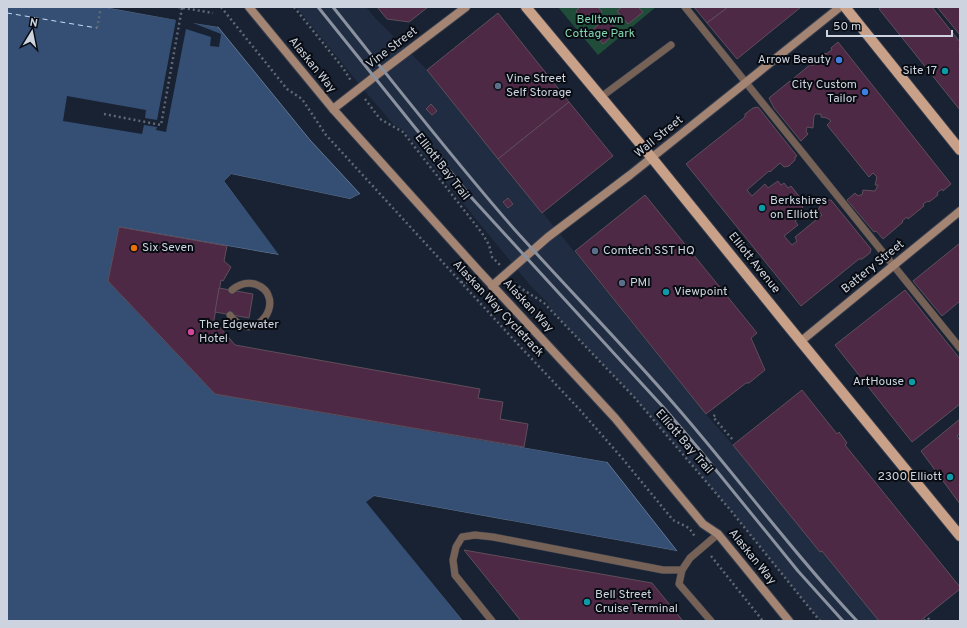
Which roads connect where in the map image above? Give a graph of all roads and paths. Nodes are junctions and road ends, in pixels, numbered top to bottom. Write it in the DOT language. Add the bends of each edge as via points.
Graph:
graph roads {
  1 [pos="100,7"];
  2 [pos="178,7"];
  3 [pos="221,7"];
  4 [pos="249,7"];
  5 [pos="294,7"];
  6 [pos="466,7"];
  7 [pos="526,7"];
  8 [pos="685,7"];
  9 [pos="840,7"];
  10 [pos="845,7"];
  11 [pos="182,8"];
  12 [pos="213,13"];
  13 [pos="97,28"];
  14 [pos="671,45"];
  15 [pos="349,78"];
  16 [pos="745,83"];
  17 [pos="601,97"];
  18 [pos="366,100"];
  19 [pos="333,110"];
  20 [pos="104,114"];
  21 [pos="960,150"];
  22 [pos="652,158"];
  23 [pos="960,211"];
  24 [pos="492,256"];
  25 [pos="894,265"];
  26 [pos="492,286"];
  27 [pos="520,288"];
  28 [pos="232,290"];
  29 [pos="230,315"];
  30 [pos="800,342"];
  31 [pos="960,348"];
  32 [pos="715,415"];
  33 [pos="733,440"];
  34 [pos="718,534"];
  35 [pos="960,536"];
  36 [pos="703,546"];
  37 [pos="682,570"];
  38 [pos="492,621"];
  39 [pos="711,621"];
  40 [pos="763,621"];
  41 [pos="789,621"];
  42 [pos="820,621"];
  43 [pos="922,621"];
  44 [pos="930,621"];
  1 -- 13 [label="path"];
  2 -- 11 [label="path"];
  3 -- 36 [label="path, Alaskan Way Cycletrack" via="287,89 302,99 326,135 580,410 673,520 689,528"];
  4 -- 19 [label="street, Alaskan Way"];
  5 -- 15 [label="path"];
  6 -- 19 [label="street, Vine Street"];
  7 -- 17 [label="main road, Elliott Avenue"];
  8 -- 16 [label="lane"];
  9 -- 16 [label="street, Wall Street"];
  10 -- 21 [label="main road"];
  11 -- 12 [label="path"];
  11 -- 20 [label="path" via="161,125"];
  14 -- 17 [label="lane"];
  16 -- 22 [label="street, Wall Street"];
  16 -- 25 [label="lane"];
  17 -- 22 [label="main road, Elliott Avenue"];
  18 -- 24 [label="path, Elliott Bay Trail" via="380,119 403,132 482,233"];
  19 -- 26 [label="street, Alaskan Way"];
  22 -- 26 [label="street, Wall Street" via="548,237"];
  22 -- 30 [label="main road, Elliott Avenue"];
  23 -- 25 [label="street, Battery Street"];
  25 -- 30 [label="street, Battery Street"];
  25 -- 31 [label="lane"];
  26 -- 34 [label="street, Alaskan Way" via="615,418 704,524"];
  27 -- 42 [label="path, Elliott Bay Trail" via="544,303 634,398 732,512"];
  28 -- 29 [label="lane" via="246,283 256,285 268,296 270,306 265,318 254,326 238,324"];
  30 -- 35 [label="main road, Elliott Avenue"];
  32 -- 33 [label="path" via="713,417"];
  34 -- 36 [label="lane"];
  34 -- 41 [label="street, Alaskan Way"];
  36 -- 37 [label="lane"];
  36 -- 40 [label="path, Alaskan Way Cycletrack"];
  37 -- 38 [label="lane" via="663,570 493,537 462,537 453,560 455,575"];
  37 -- 39 [label="lane" via="679,584"];
  43 -- 44 [label="path" via="928,618"];
}
